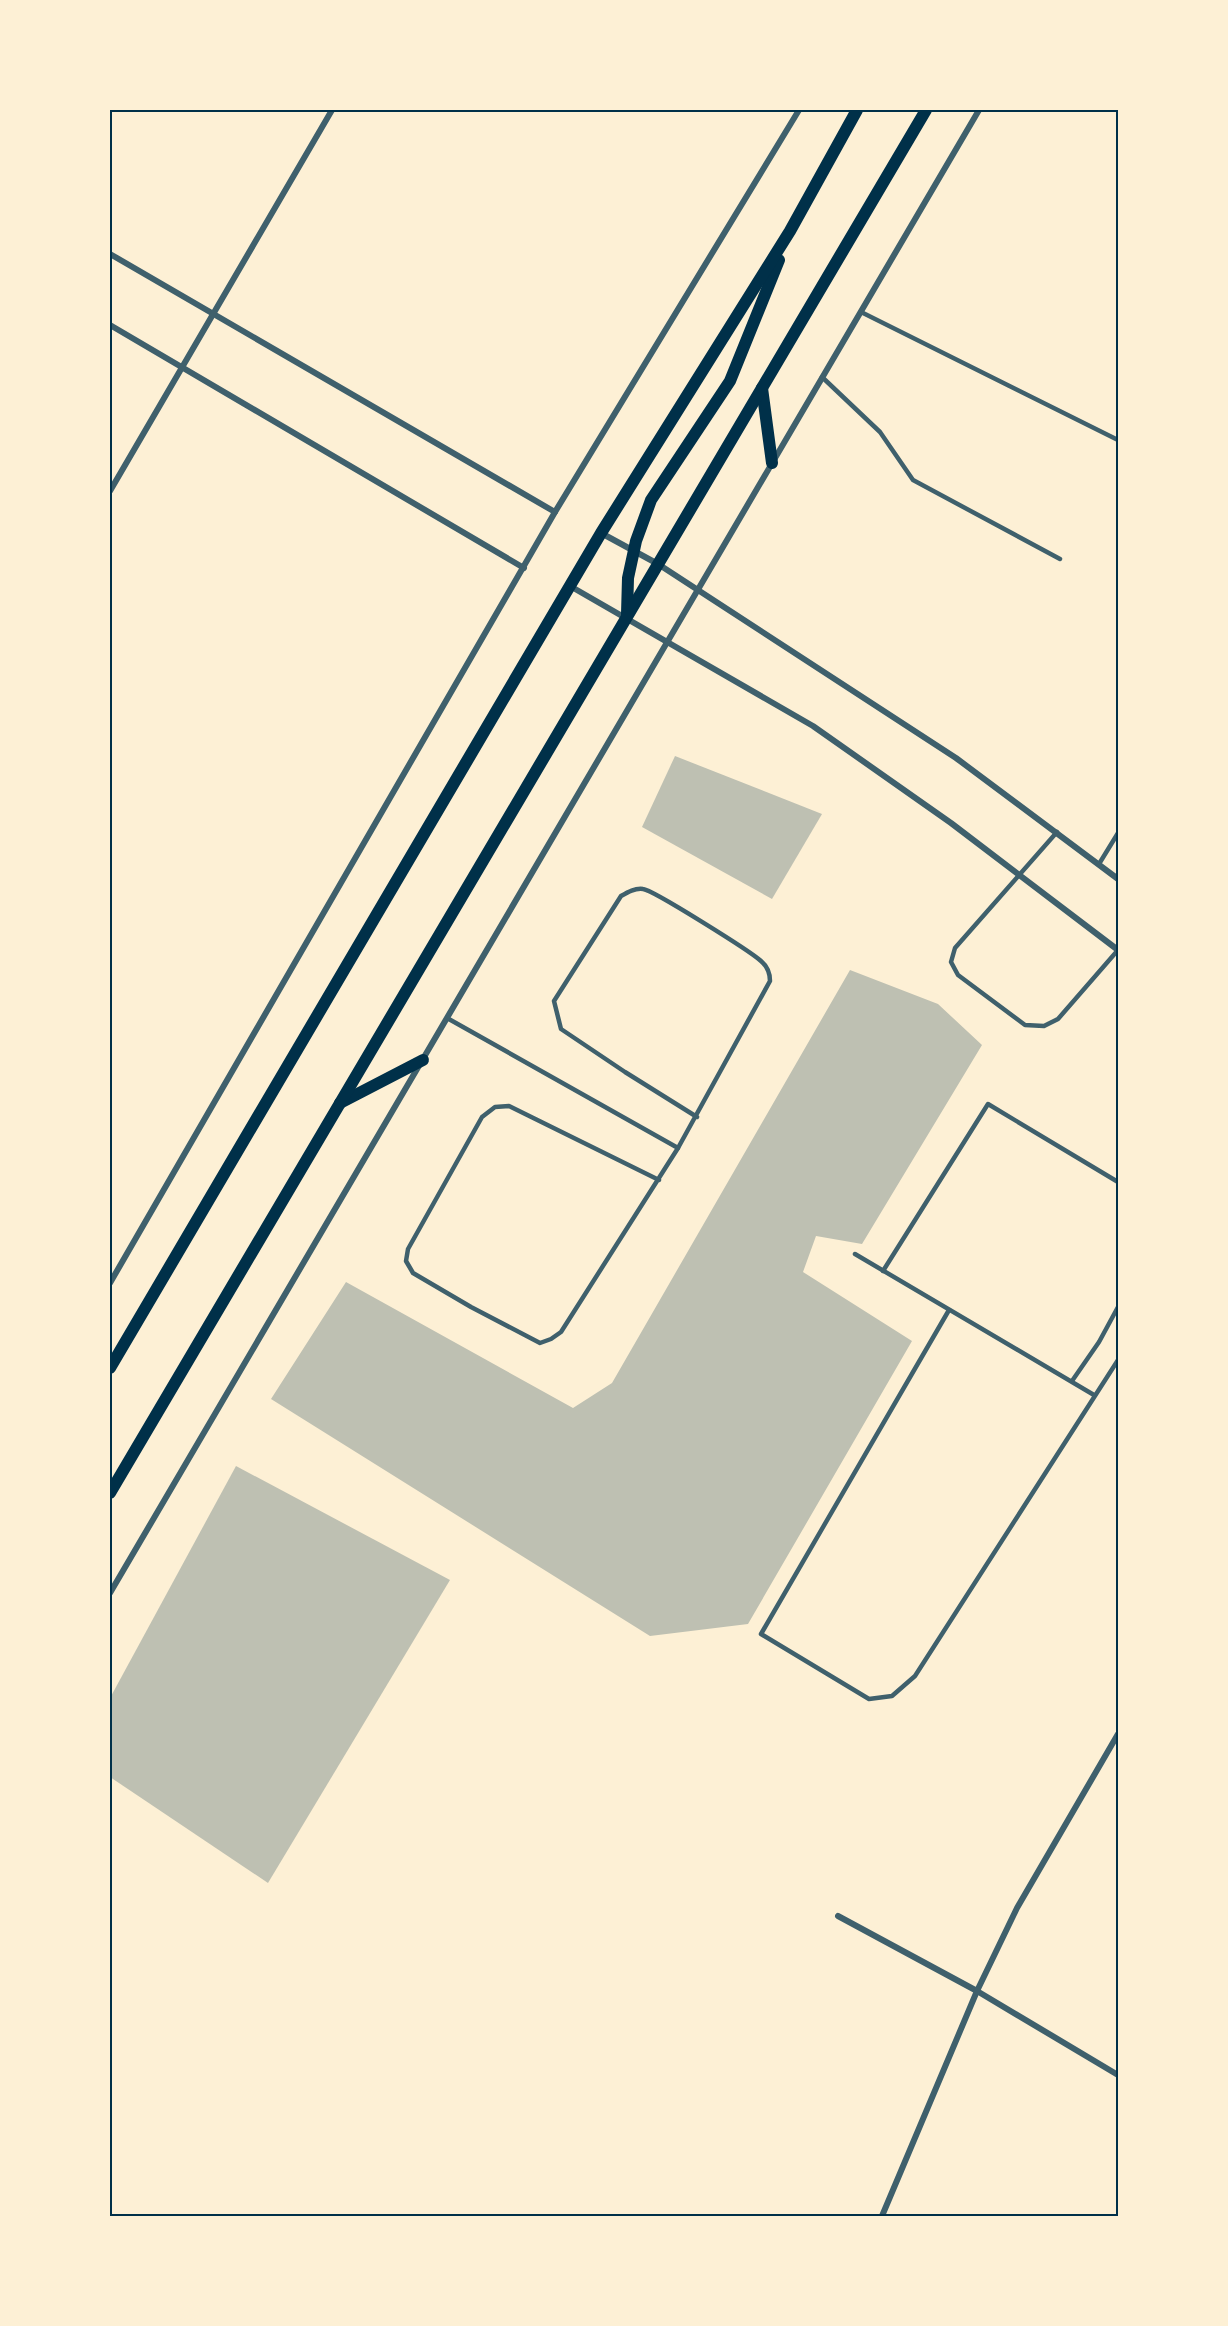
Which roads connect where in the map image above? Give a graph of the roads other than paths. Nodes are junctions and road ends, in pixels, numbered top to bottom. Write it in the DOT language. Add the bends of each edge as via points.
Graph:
graph roads {
  1 [pos="332,110"];
  2 [pos="799,110"];
  3 [pos="857,110"];
  4 [pos="926,110"];
  5 [pos="979,110"];
  6 [pos="790,231"];
  7 [pos="110,254"];
  8 [pos="861,312"];
  9 [pos="213,313"];
  10 [pos="110,325"];
  11 [pos="182,367"];
  12 [pos="822,377"];
  13 [pos="762,388"];
  14 [pos="1119,440"];
  15 [pos="772,463"];
  16 [pos="110,491"];
  17 [pos="555,512"];
  18 [pos="602,533"];
  19 [pos="634,550"];
  20 [pos="1060,559"];
  21 [pos="658,564"];
  22 [pos="524,568"];
  23 [pos="570,586"];
  24 [pos="697,590"];
  25 [pos="626,617"];
  26 [pos="668,641"];
  27 [pos="1057,831"];
  28 [pos="1119,832"];
  29 [pos="1099,864"];
  30 [pos="1020,876"];
  31 [pos="1119,879"];
  32 [pos="1118,950"];
  33 [pos="447,1018"];
  34 [pos="423,1060"];
  35 [pos="339,1104"];
  36 [pos="697,1117"];
  37 [pos="678,1148"];
  38 [pos="659,1180"];
  39 [pos="1119,1182"];
  40 [pos="855,1254"];
  41 [pos="882,1271"];
  42 [pos="110,1283"];
  43 [pos="1119,1306"];
  44 [pos="949,1310"];
  45 [pos="1119,1360"];
  46 [pos="110,1368"];
  47 [pos="1072,1382"];
  48 [pos="1094,1395"];
  49 [pos="110,1493"];
  50 [pos="110,1593"];
  51 [pos="1119,1734"];
  52 [pos="838,1916"];
  53 [pos="977,1991"];
  54 [pos="1119,2075"];
  55 [pos="882,2217"];
  1 -- 9 [label="street"];
  2 -- 17 [label="street"];
  3 -- 6 [label="main road"];
  4 -- 13 [label="main road"];
  5 -- 8 [label="street"];
  6 -- 18 [label="main road"];
  6 -- 19 [label="main road" via="730,381 651,500"];
  7 -- 9 [label="street"];
  8 -- 12 [label="street"];
  8 -- 14 [label="lane"];
  9 -- 11 [label="street"];
  9 -- 17 [label="street"];
  10 -- 11 [label="street"];
  11 -- 16 [label="street"];
  11 -- 22 [label="street"];
  12 -- 15 [label="street"];
  12 -- 20 [label="lane" via="880,432 913,480"];
  13 -- 15 [label="main road"];
  13 -- 21 [label="main road"];
  15 -- 24 [label="street"];
  17 -- 22 [label="street"];
  18 -- 19 [label="street"];
  18 -- 23 [label="main road"];
  19 -- 21 [label="street"];
  19 -- 25 [label="main road"];
  21 -- 24 [label="street"];
  21 -- 25 [label="main road"];
  22 -- 42 [label="street"];
  23 -- 25 [label="street"];
  23 -- 46 [label="main road"];
  24 -- 26 [label="street"];
  24 -- 27 [label="street" via="956,758"];
  25 -- 26 [label="street"];
  25 -- 35 [label="main road"];
  26 -- 30 [label="street" via="813,726"];
  26 -- 33 [label="street"];
  27 -- 29 [label="street"];
  27 -- 30 [label="lane"];
  28 -- 29 [label="lane"];
  29 -- 31 [label="street"];
  30 -- 32 [label="street"];
  30 -- 32 [label="lane" via="956,948 951,962 958,975 1025,1025 1044,1026 1058,1019"];
  33 -- 34 [label="street"];
  33 -- 37 [label="lane"];
  34 -- 35 [label="main road"];
  34 -- 50 [label="street"];
  35 -- 49 [label="main road"];
  36 -- 36 [label="lane" via="770,981 770,972 762,962 700,922 644,889 632,890 621,896 554,1001 556,1015 561,1029"];
  36 -- 37 [label="lane"];
  37 -- 38 [label="lane"];
  38 -- 38 [label="lane" via="561,1332 551,1339 540,1342 471,1307 413,1272 405,1261 408,1249 482,1117 495,1107 509,1106"];
  39 -- 41 [label="lane" via="988,1104"];
  40 -- 41 [label="lane"];
  41 -- 44 [label="lane"];
  43 -- 47 [label="lane"];
  44 -- 47 [label="lane"];
  44 -- 48 [label="lane" via="761,1634 869,1699 892,1696 915,1676"];
  45 -- 48 [label="lane"];
  47 -- 48 [label="lane"];
  51 -- 53 [label="street" via="1017,1908"];
  52 -- 53 [label="street"];
  53 -- 54 [label="street"];
  53 -- 55 [label="street"];
}
